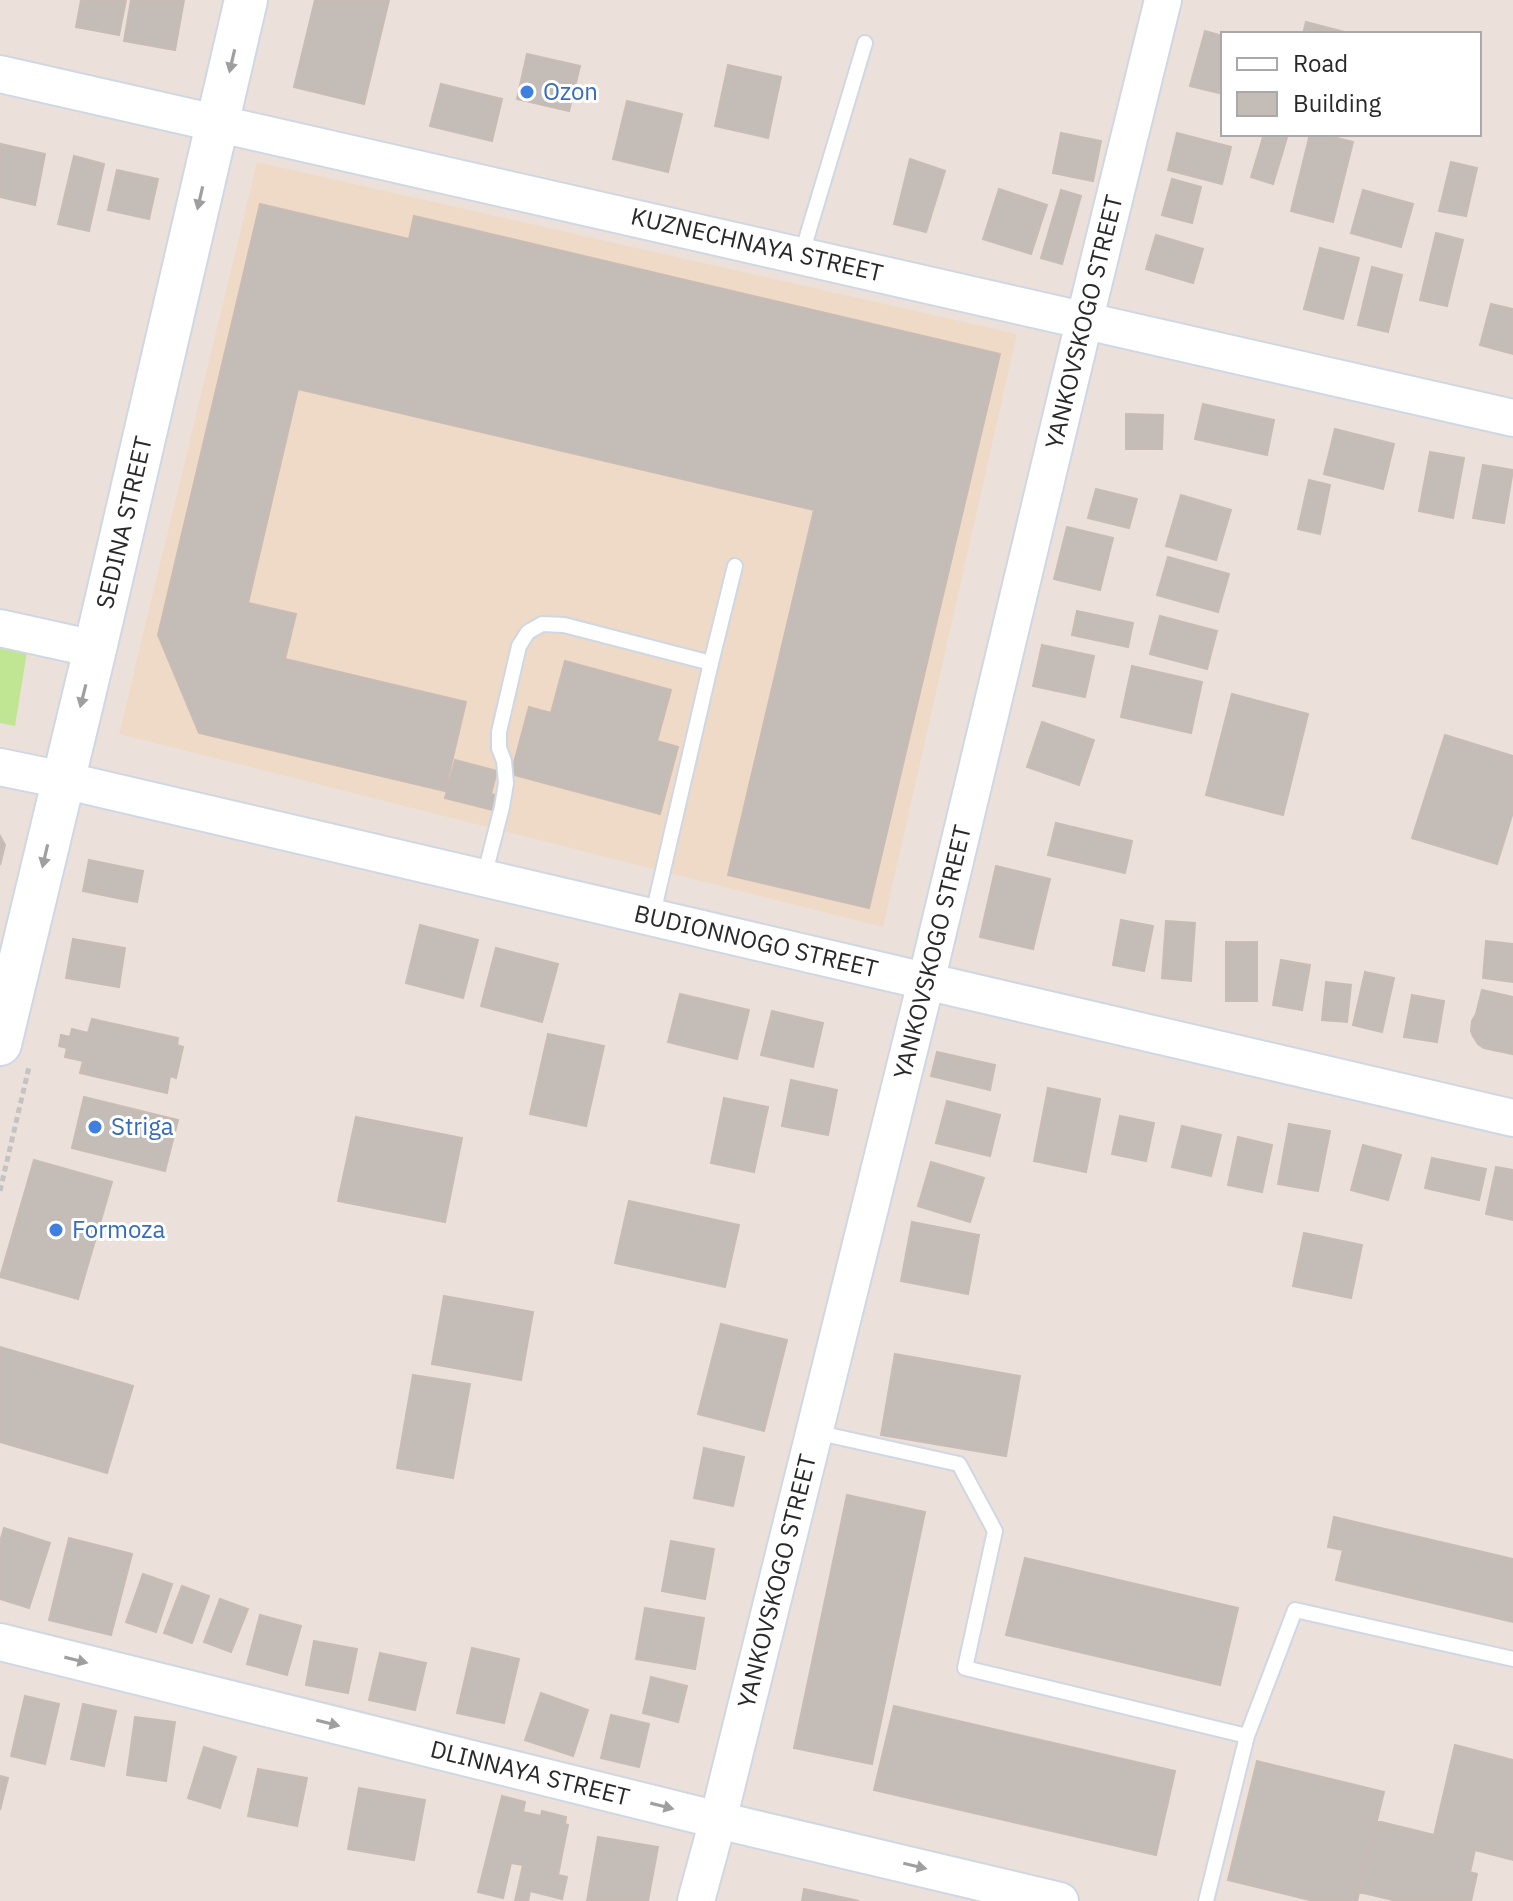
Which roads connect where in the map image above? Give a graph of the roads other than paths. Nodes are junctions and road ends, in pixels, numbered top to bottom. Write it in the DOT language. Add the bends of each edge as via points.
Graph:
graph roads {
  1 [pos="246,0"];
  2 [pos="1163,0"];
  3 [pos="865,43"];
  4 [pos="0,74"];
  5 [pos="218,122"];
  6 [pos="801,256"];
  7 [pos="1084,322"];
  8 [pos="1513,418"];
  9 [pos="735,566"];
  10 [pos="0,628"];
  11 [pos="95,649"];
  12 [pos="711,663"];
  13 [pos="0,767"];
  14 [pos="63,780"];
  15 [pos="484,879"];
  16 [pos="652,918"];
  17 [pos="926,982"];
  18 [pos="0,1044"];
  19 [pos="1513,1118"];
  20 [pos="815,1432"];
  21 [pos="0,1642"];
  22 [pos="1513,1659"];
  23 [pos="1247,1736"];
  24 [pos="718,1820"];
  25 [pos="696,1901"];
  26 [pos="1060,1901"];
  27 [pos="1206,1901"];
  1 -- 5 [label="main road, SEDINA STREET, one-way"];
  2 -- 7 [label="street, YANKOVSKOGO STREET"];
  3 -- 6 [label="lane"];
  4 -- 5 [label="street, KUZNECHNAYA STREET"];
  5 -- 6 [label="street, KUZNECHNAYA STREET"];
  5 -- 11 [label="main road, SEDINA STREET, one-way"];
  6 -- 7 [label="street, KUZNECHNAYA STREET"];
  7 -- 8 [label="street, KUZNECHNAYA STREET"];
  7 -- 17 [label="street, YANKOVSKOGO STREET"];
  9 -- 12 [label="lane"];
  10 -- 11 [label="street"];
  11 -- 14 [label="main road, SEDINA STREET, one-way"];
  12 -- 15 [label="lane" via="564,625 542,624 528,632 519,646 499,732 506,783"];
  12 -- 16 [label="lane"];
  13 -- 14 [label="street, BUDIONNOGO STREET"];
  14 -- 15 [label="street, BUDIONNOGO STREET"];
  14 -- 18 [label="main road, SEDINA STREET, one-way"];
  15 -- 16 [label="street, BUDIONNOGO STREET"];
  16 -- 17 [label="street, BUDIONNOGO STREET"];
  17 -- 19 [label="street, BUDIONNOGO STREET"];
  17 -- 20 [label="street, YANKOVSKOGO STREET"];
  20 -- 23 [label="lane" via="959,1464 995,1531 965,1668"];
  20 -- 24 [label="street, YANKOVSKOGO STREET"];
  21 -- 24 [label="street, DLINNAYA STREET, one-way"];
  22 -- 23 [label="lane" via="1295,1610"];
  23 -- 27 [label="lane"];
  24 -- 25 [label="street, YANKOVSKOGO STREET"];
  24 -- 26 [label="street, DLINNAYA STREET, one-way"];
}
